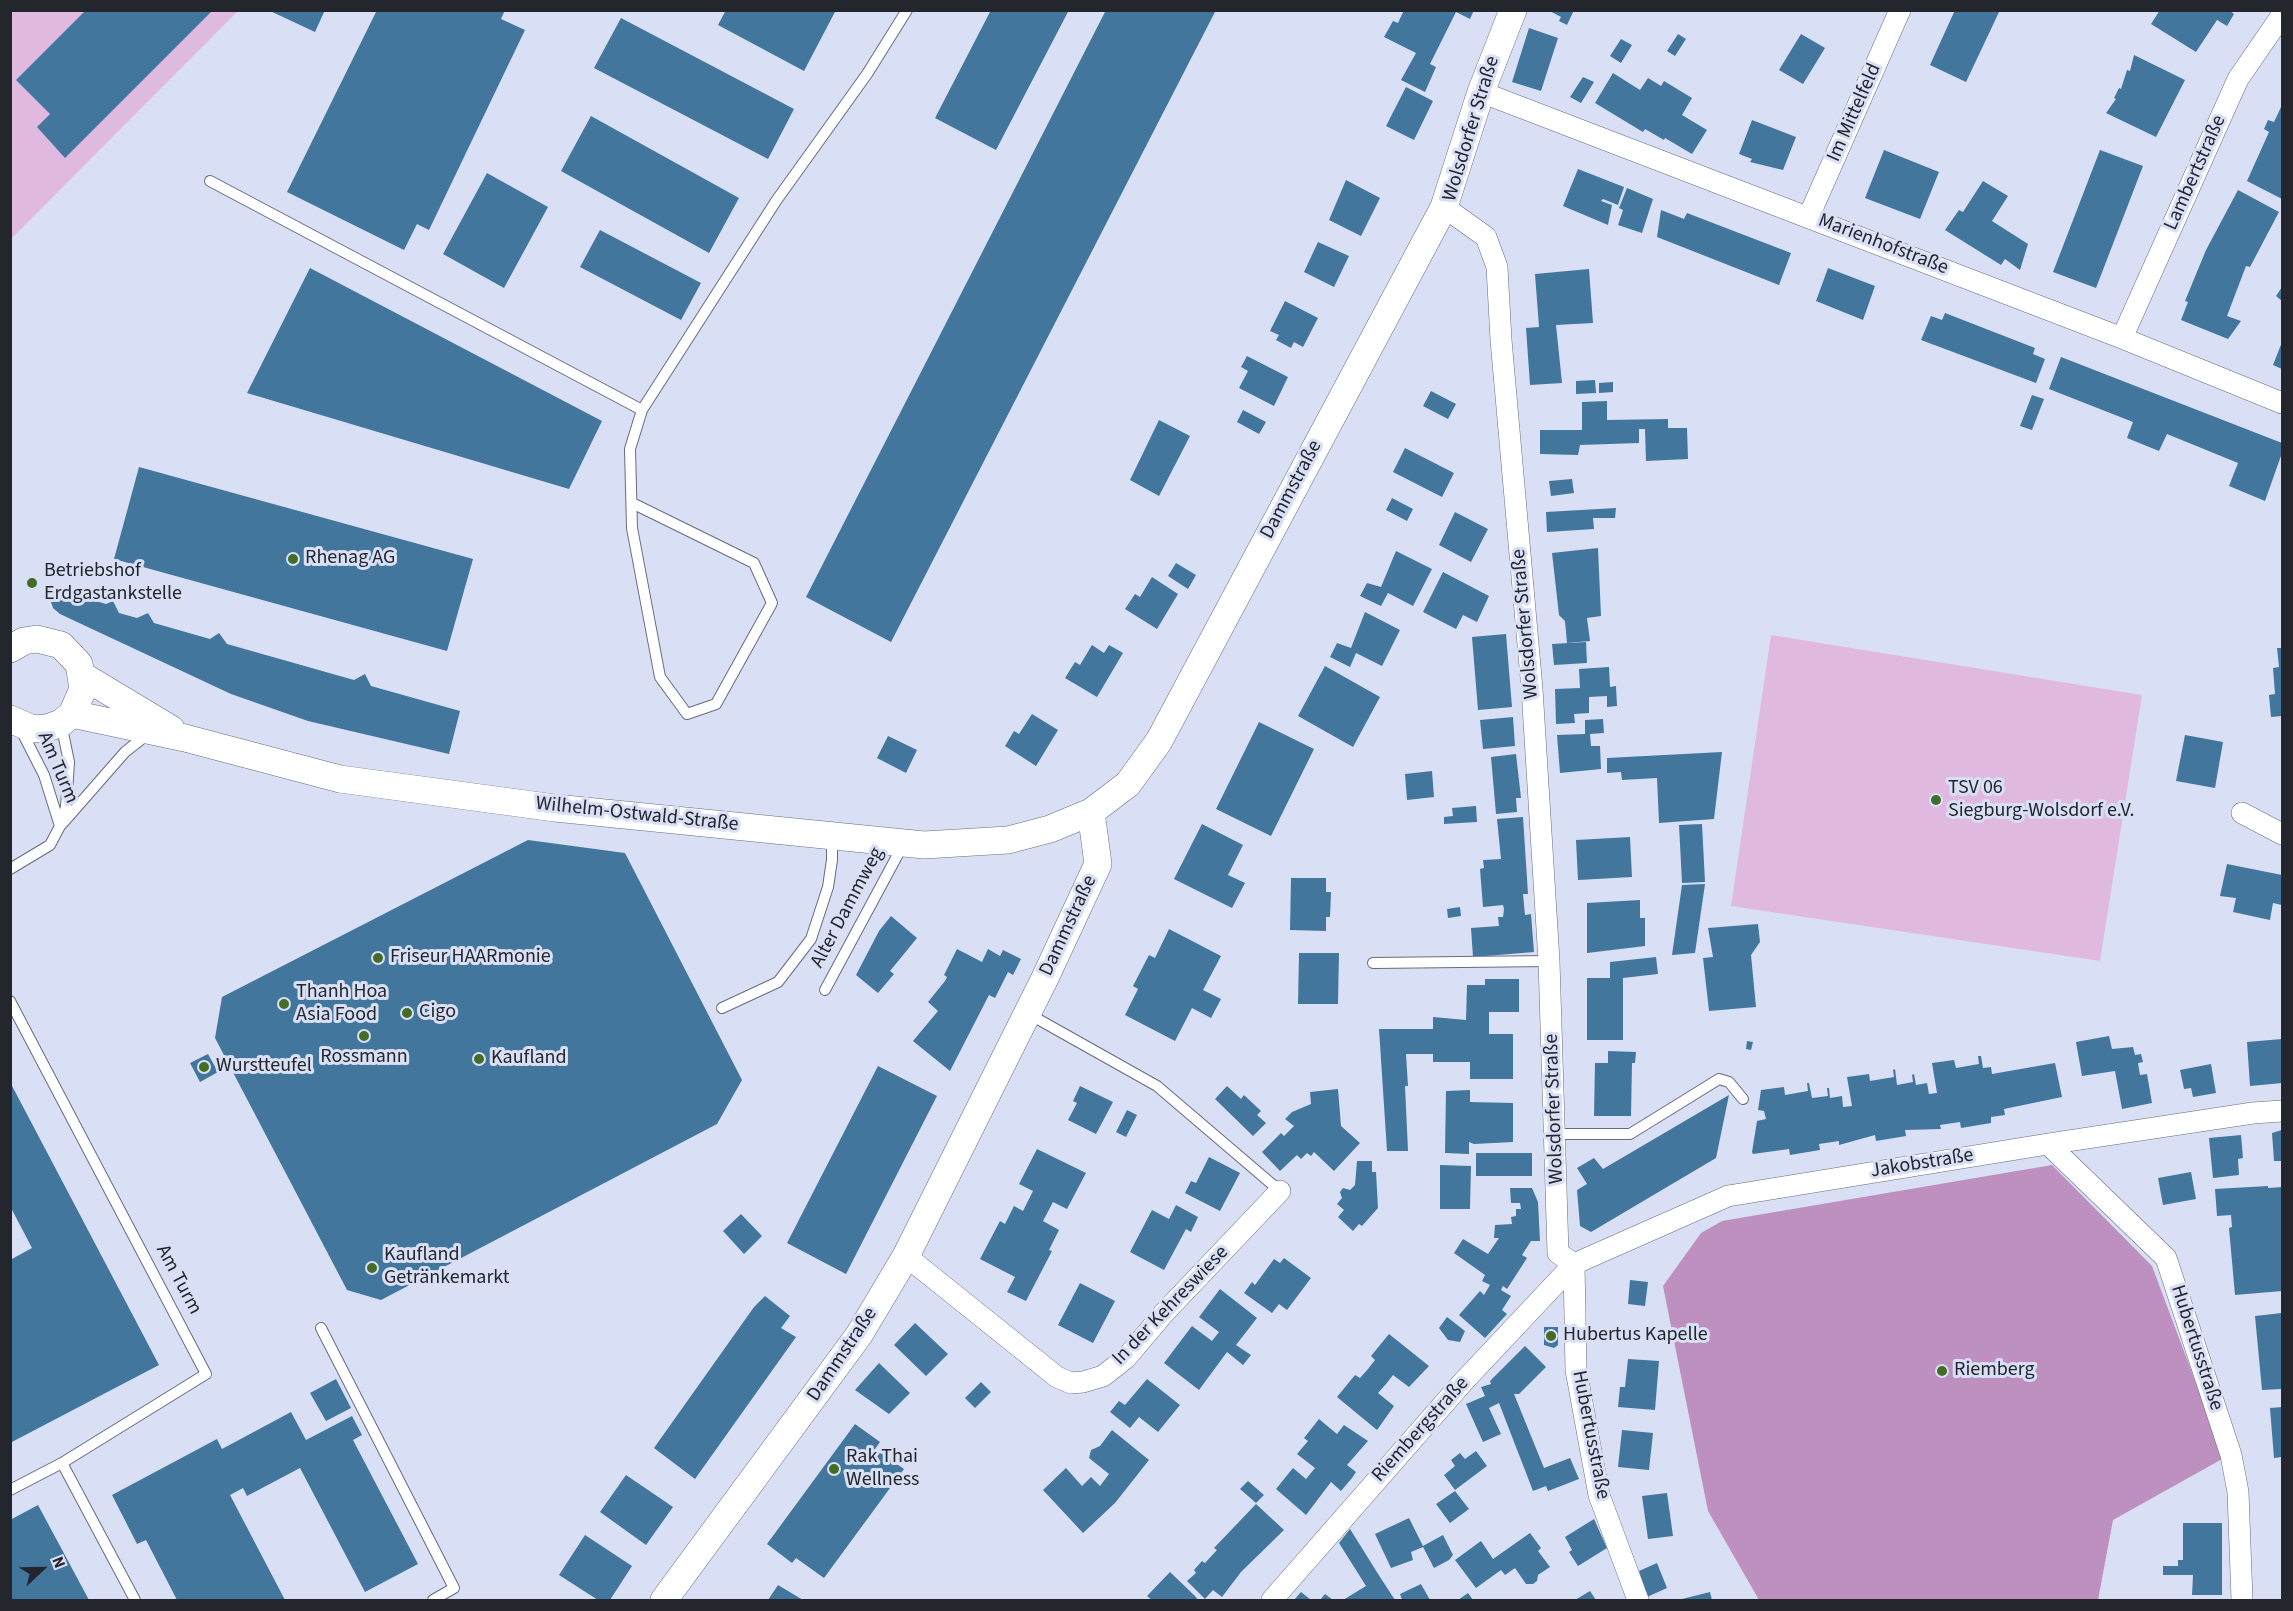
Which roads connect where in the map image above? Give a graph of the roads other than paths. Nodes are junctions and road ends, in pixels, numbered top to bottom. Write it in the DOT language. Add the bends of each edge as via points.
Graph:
graph roads {
  1 [pos="907,10"];
  2 [pos="1513,10"];
  3 [pos="1900,10"];
  4 [pos="2283,15"];
  5 [pos="1481,92"];
  6 [pos="210,181"];
  7 [pos="1444,207"];
  8 [pos="1809,216"];
  9 [pos="2122,338"];
  10 [pos="2283,403"];
  11 [pos="642,410"];
  12 [pos="632,503"];
  13 [pos="10,626"];
  14 [pos="37,639"];
  15 [pos="10,649"];
  16 [pos="83,676"];
  17 [pos="67,718"];
  18 [pos="14,722"];
  19 [pos="151,731"];
  20 [pos="185,738"];
  21 [pos="1091,812"];
  22 [pos="2242,813"];
  23 [pos="60,826"];
  24 [pos="832,834"];
  25 [pos="2283,834"];
  26 [pos="904,843"];
  27 [pos="10,868"];
  28 [pos="1549,961"];
  29 [pos="1373,963"];
  30 [pos="825,990"];
  31 [pos="10,1001"];
  32 [pos="722,1008"];
  33 [pos="1027,1012"];
  34 [pos="1743,1099"];
  35 [pos="2283,1110"];
  36 [pos="1556,1134"];
  37 [pos="2048,1144"];
  38 [pos="1280,1191"];
  39 [pos="906,1256"];
  40 [pos="1574,1264"];
  41 [pos="321,1328"];
  42 [pos="62,1462"];
  43 [pos="10,1490"];
  44 [pos="135,1600"];
  45 [pos="433,1600"];
  46 [pos="664,1600"];
  47 [pos="1272,1600"];
  48 [pos="1638,1600"];
  49 [pos="2241,1600"];
  1 -- 11 [label="lane" via="867,74 776,201"];
  2 -- 5 [label="street, Wolsdorfer Straße"];
  3 -- 8 [label="street, Im Mittelfeld"];
  4 -- 9 [label="street, Lambertstraße" via="2238,78"];
  5 -- 7 [label="street, Wolsdorfer Straße"];
  5 -- 8 [label="street, Marienhofstraße"];
  6 -- 11 [label="lane"];
  7 -- 21 [label="street, Dammstraße" via="1159,741 1128,784"];
  7 -- 28 [label="street, Wolsdorfer Straße" via="1486,237 1497,267"];
  8 -- 9 [label="street, Marienhofstraße"];
  9 -- 10 [label="street, Marienhofstraße"];
  11 -- 12 [label="lane" via="630,449"];
  12 -- 12 [label="lane" via="632,528 660,677 687,714 716,704 772,603 754,563"];
  13 -- 14 [label="street"];
  14 -- 15 [label="street"];
  14 -- 16 [label="street" via="50,640 66,649 79,664"];
  16 -- 17 [label="street" via="79,702"];
  16 -- 20 [label="street, Wilhelm-Ostwald-Straße"];
  17 -- 18 [label="street" via="47,728 33,729"];
  17 -- 19 [label="street, Wilhelm-Ostwald-Straße"];
  17 -- 23 [label="lane, Am Turm" via="69,762 66,807"];
  18 -- 23 [label="lane, Am Turm" via="44,775"];
  19 -- 20 [label="street, Wilhelm-Ostwald-Straße"];
  19 -- 23 [label="lane" via="125,752"];
  20 -- 24 [label="street, Wilhelm-Ostwald-Straße" via="340,779 555,808"];
  21 -- 26 [label="street, Wilhelm-Ostwald-Straße" via="1050,829 1008,840"];
  21 -- 33 [label="street, Dammstraße" via="1098,864"];
  22 -- 25 [label="street"];
  23 -- 27 [label="lane, Am Turm" via="50,845"];
  24 -- 26 [label="street, Wilhelm-Ostwald-Straße"];
  24 -- 32 [label="lane" via="828,887 811,939 778,982"];
  26 -- 30 [label="lane, Alter Dammweg"];
  28 -- 29 [label="lane"];
  28 -- 36 [label="street, Wolsdorfer Straße"];
  31 -- 42 [label="lane, Am Turm" via="206,1374"];
  33 -- 38 [label="lane" via="1157,1086"];
  33 -- 39 [label="street, Dammstraße"];
  34 -- 36 [label="lane" via="1729,1082 1719,1079 1630,1134"];
  35 -- 37 [label="street, Jakobstraße"];
  36 -- 40 [label="street, Wolsdorfer Straße" via="1558,1253"];
  37 -- 40 [label="street, Jakobstraße" via="1728,1196"];
  37 -- 49 [label="street, Hubertusstraße" via="2166,1258 2231,1455 2238,1492"];
  38 -- 39 [label="street, In der Kehreswiese" via="1126,1358 1103,1376 1083,1382 1071,1383 1057,1377"];
  39 -- 46 [label="street, Dammstraße" via="852,1344"];
  40 -- 47 [label="street, Riembergstraße" via="1463,1382"];
  40 -- 48 [label="street, Hubertusstraße" via="1576,1370 1599,1495"];
  41 -- 45 [label="lane" via="454,1588"];
  42 -- 43 [label="lane, Am Turm"];
  42 -- 44 [label="lane"];
}
